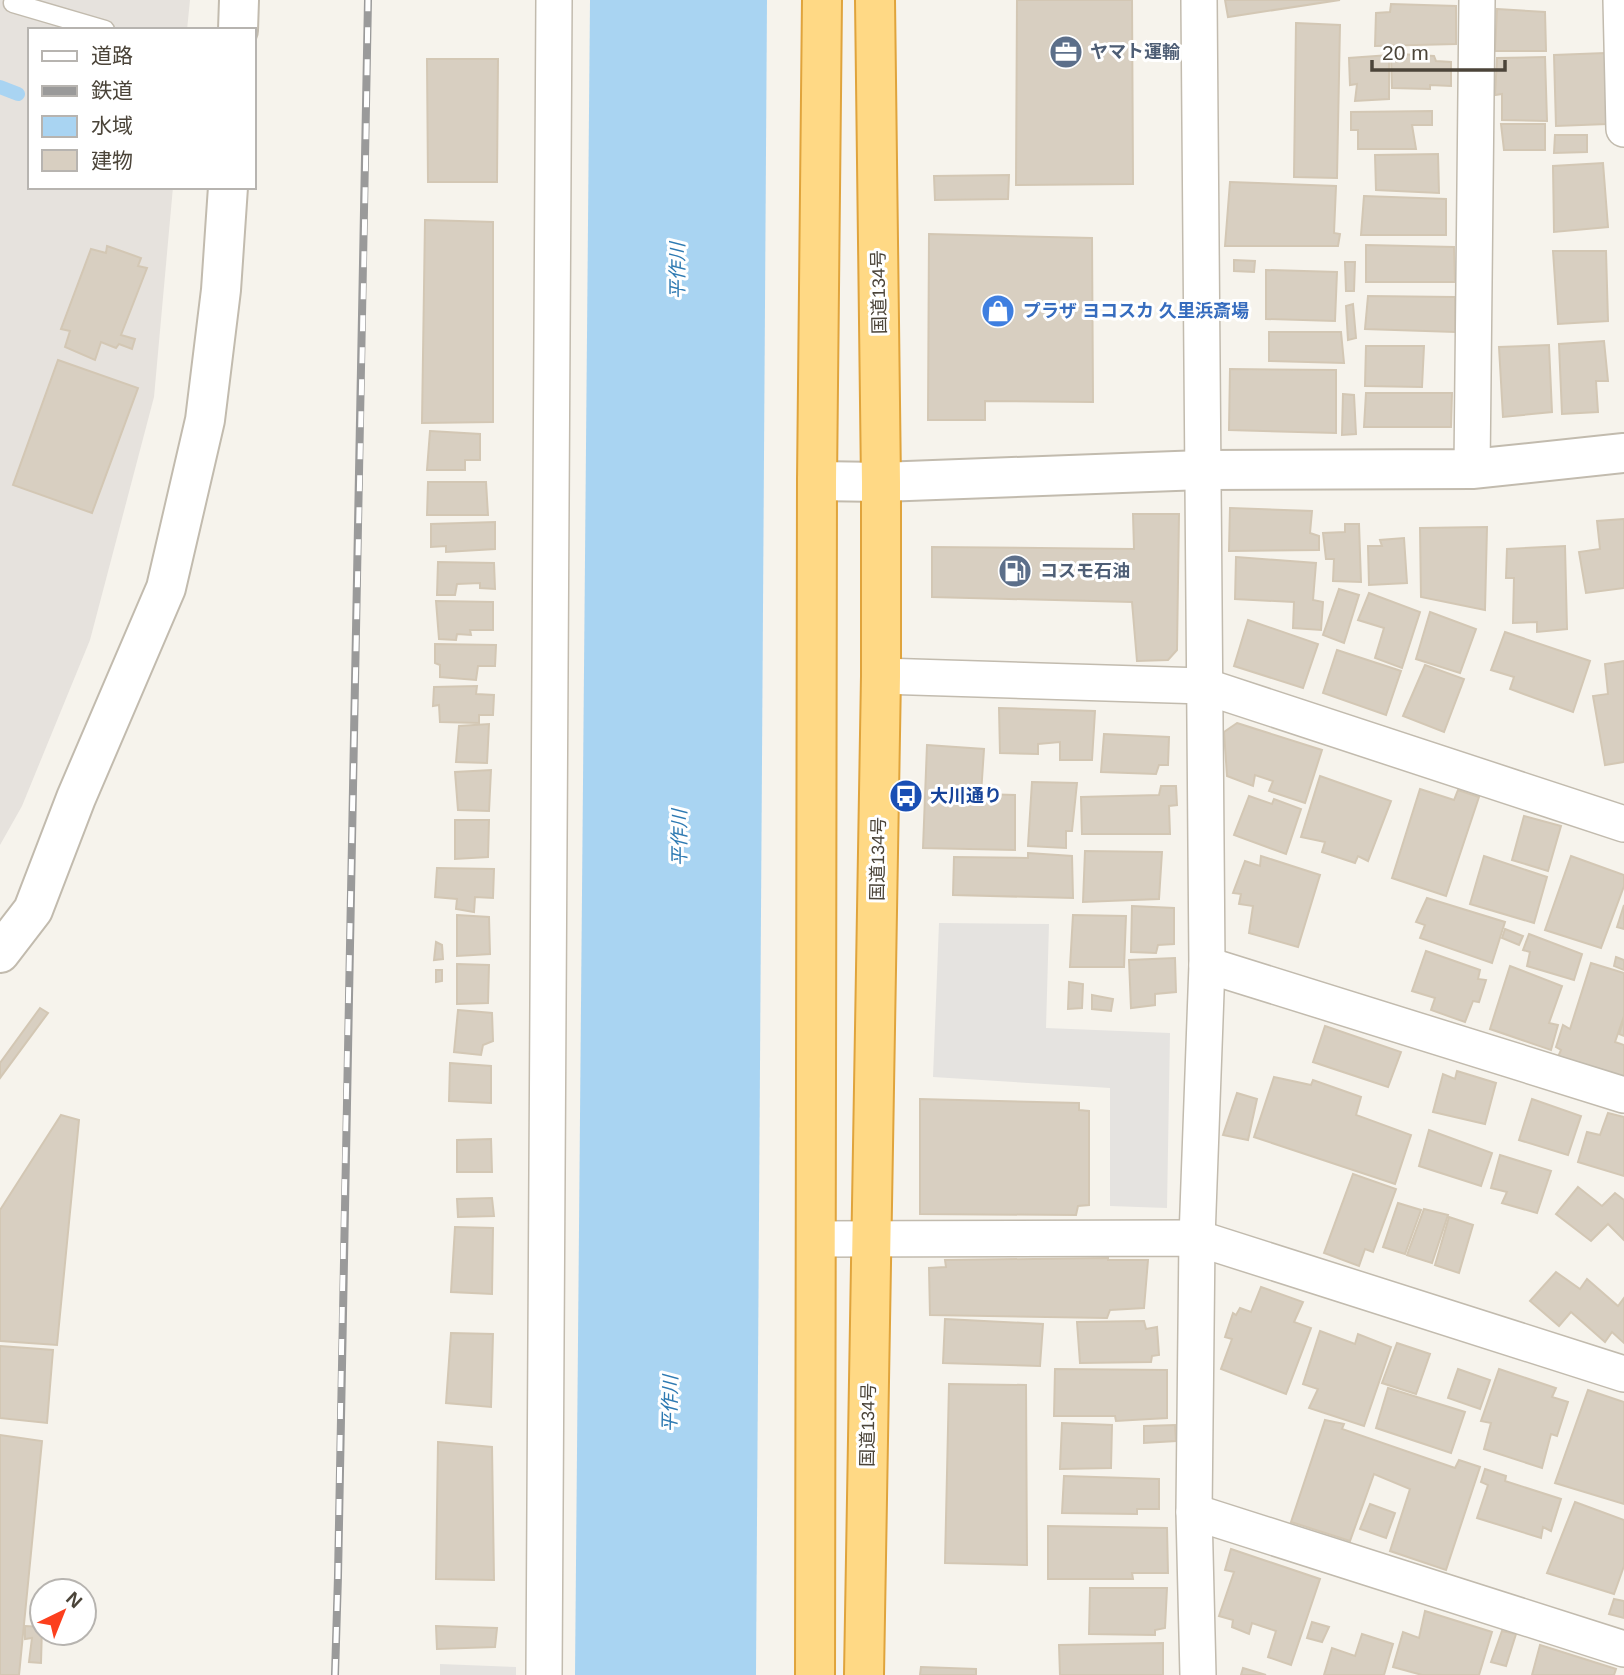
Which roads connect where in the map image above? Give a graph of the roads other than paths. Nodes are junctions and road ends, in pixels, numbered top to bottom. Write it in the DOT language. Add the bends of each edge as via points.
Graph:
graph roads {
  1 [pos="239,0"];
  2 [pos="554,0"];
  3 [pos="822,0"];
  4 [pos="875,0"];
  5 [pos="1199,0"];
  6 [pos="1477,0"];
  7 [pos="1621,0"];
  8 [pos="13,4"];
  9 [pos="98,28"];
  10 [pos="238,28"];
  11 [pos="1624,129"];
  12 [pos="228,189"];
  13 [pos="1624,453"];
  14 [pos="1472,469"];
  15 [pos="1202,470"];
  16 [pos="817,481"];
  17 [pos="881,482"];
  18 [pos="881,676"];
  19 [pos="1204,686"];
  20 [pos="1624,824"];
  21 [pos="0,953"];
  22 [pos="1207,965"];
  23 [pos="1624,1095"];
  24 [pos="872,1238"];
  25 [pos="1197,1238"];
  26 [pos="815,1240"];
  27 [pos="1624,1374"];
  28 [pos="1194,1512"];
  29 [pos="1624,1649"];
  30 [pos="544,1675"];
  31 [pos="815,1675"];
  32 [pos="864,1675"];
  33 [pos="1198,1675"];
  1 -- 10 [label="street"];
  2 -- 30 [label="street"];
  3 -- 16 [label="highway"];
  4 -- 17 [label="highway, 国道134号"];
  5 -- 15 [label="street"];
  6 -- 14 [label="street"];
  7 -- 11 [label="street"];
  8 -- 9 [label="lane"];
  12 -- 21 [label="street" via="205,420 166,588 33,910"];
  13 -- 14 [label="street"];
  14 -- 15 [label="street"];
  15 -- 17 [label="street"];
  15 -- 19 [label="street"];
  16 -- 17 [label="street"];
  16 -- 26 [label="highway"];
  17 -- 18 [label="highway, 国道134号"];
  18 -- 19 [label="street"];
  18 -- 24 [label="highway, 国道134号"];
  19 -- 20 [label="street"];
  19 -- 22 [label="street"];
  22 -- 23 [label="street"];
  22 -- 25 [label="street"];
  24 -- 25 [label="street"];
  24 -- 26 [label="street"];
  24 -- 32 [label="highway, 国道134号"];
  25 -- 27 [label="street"];
  25 -- 28 [label="street"];
  26 -- 31 [label="highway"];
  28 -- 29 [label="street"];
  28 -- 33 [label="street"];
}
